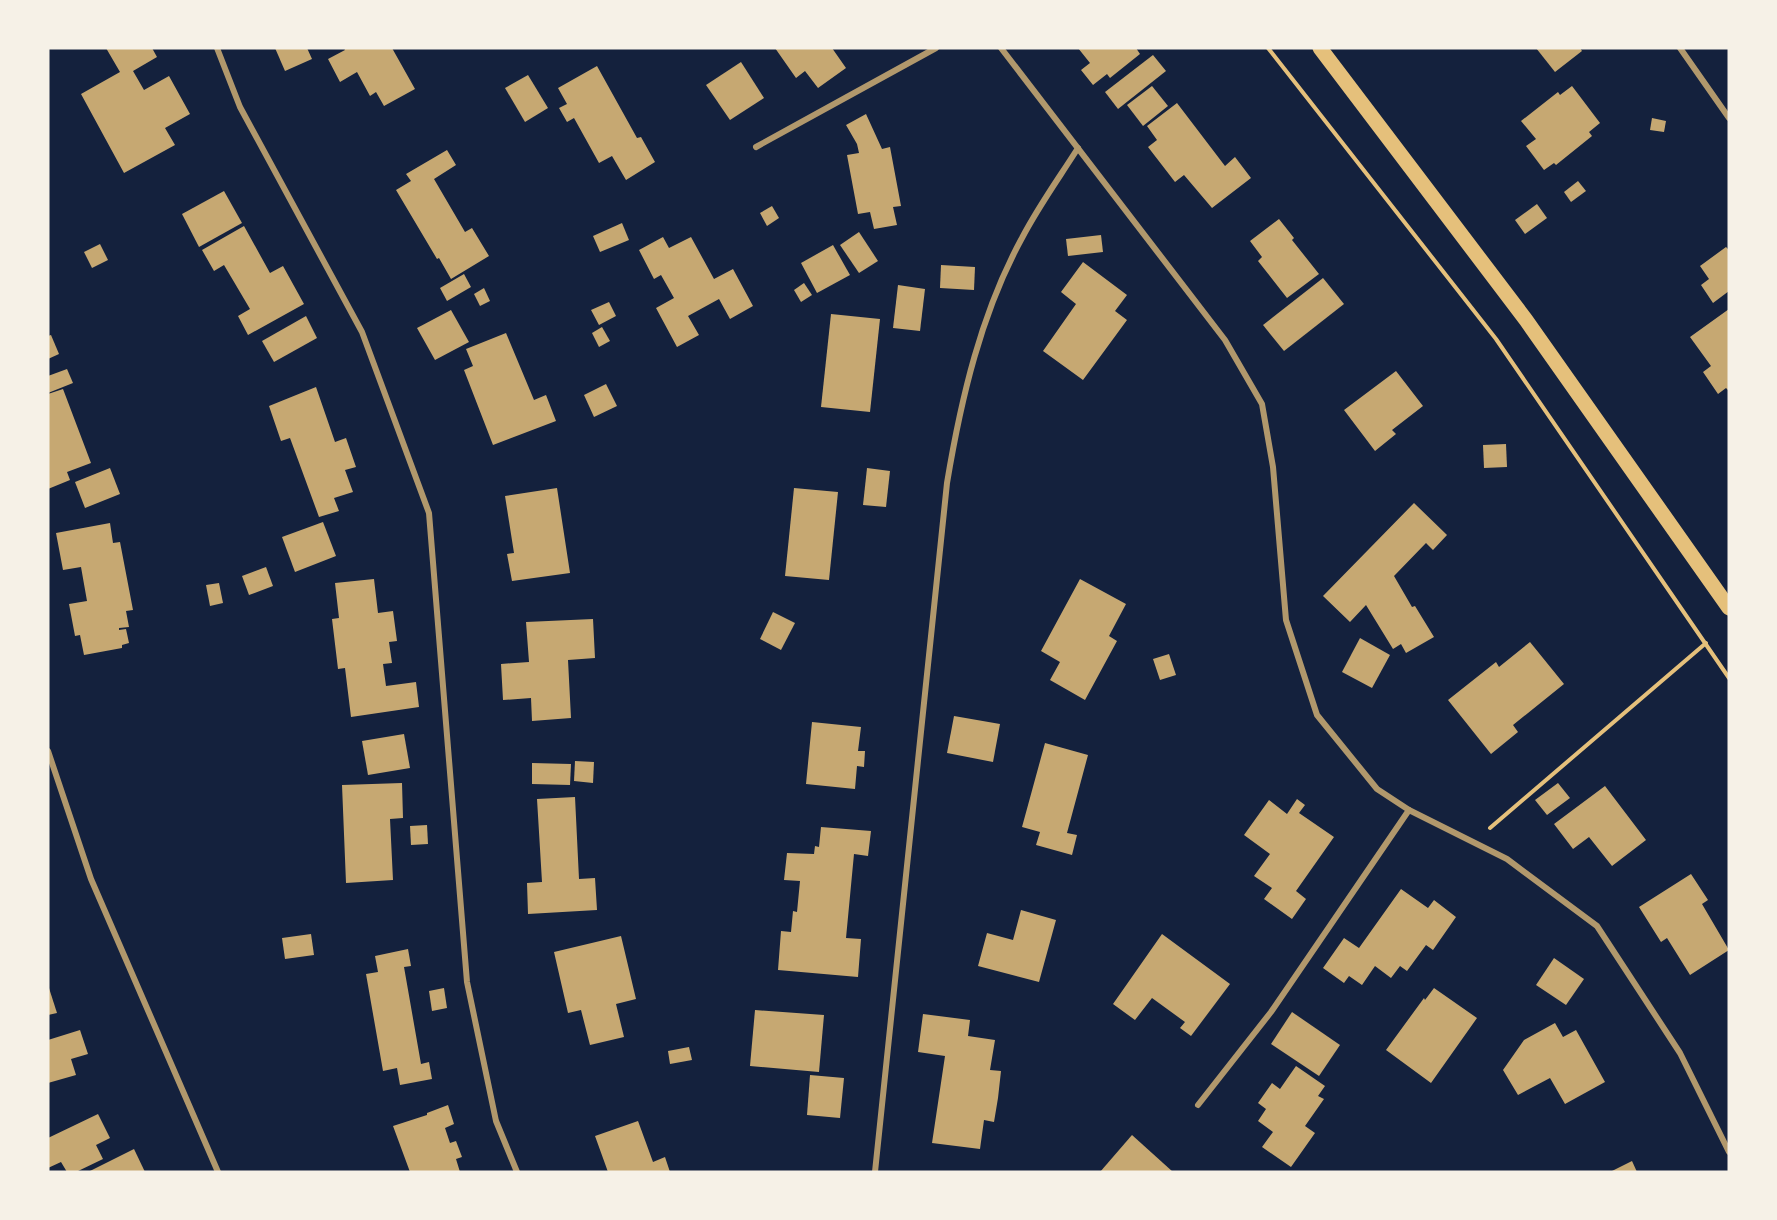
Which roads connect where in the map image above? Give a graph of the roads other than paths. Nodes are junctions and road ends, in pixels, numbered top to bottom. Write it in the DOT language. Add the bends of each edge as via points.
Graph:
graph roads {
  1 [pos="217,48"];
  2 [pos="936,48"];
  3 [pos="1001,48"];
  4 [pos="1320,48"];
  5 [pos="1680,48"];
  6 [pos="1729,118"];
  7 [pos="756,147"];
  8 [pos="1078,148"];
  9 [pos="1729,608"];
  10 [pos="48,751"];
  11 [pos="1409,810"];
  12 [pos="1198,1105"];
  13 [pos="1729,1152"];
  14 [pos="218,1172"];
  15 [pos="517,1172"];
  16 [pos="875,1172"];
  1 -- 15 [label="street" via="240,107 362,332 429,513 467,982 496,1121"];
  2 -- 7 [label="street"];
  3 -- 8 [label="street"];
  4 -- 9 [label="main road" via="1526,320"];
  5 -- 6 [label="street"];
  8 -- 11 [label="street" via="1225,340 1262,404 1273,467 1286,620 1317,716 1377,789"];
  8 -- 16 [label="street" via="1022,237 992,303 954,444"];
  10 -- 14 [label="street" via="91,879"];
  11 -- 12 [label="street" via="1271,1012"];
  11 -- 13 [label="street" via="1507,859 1597,926 1680,1053"];
}
